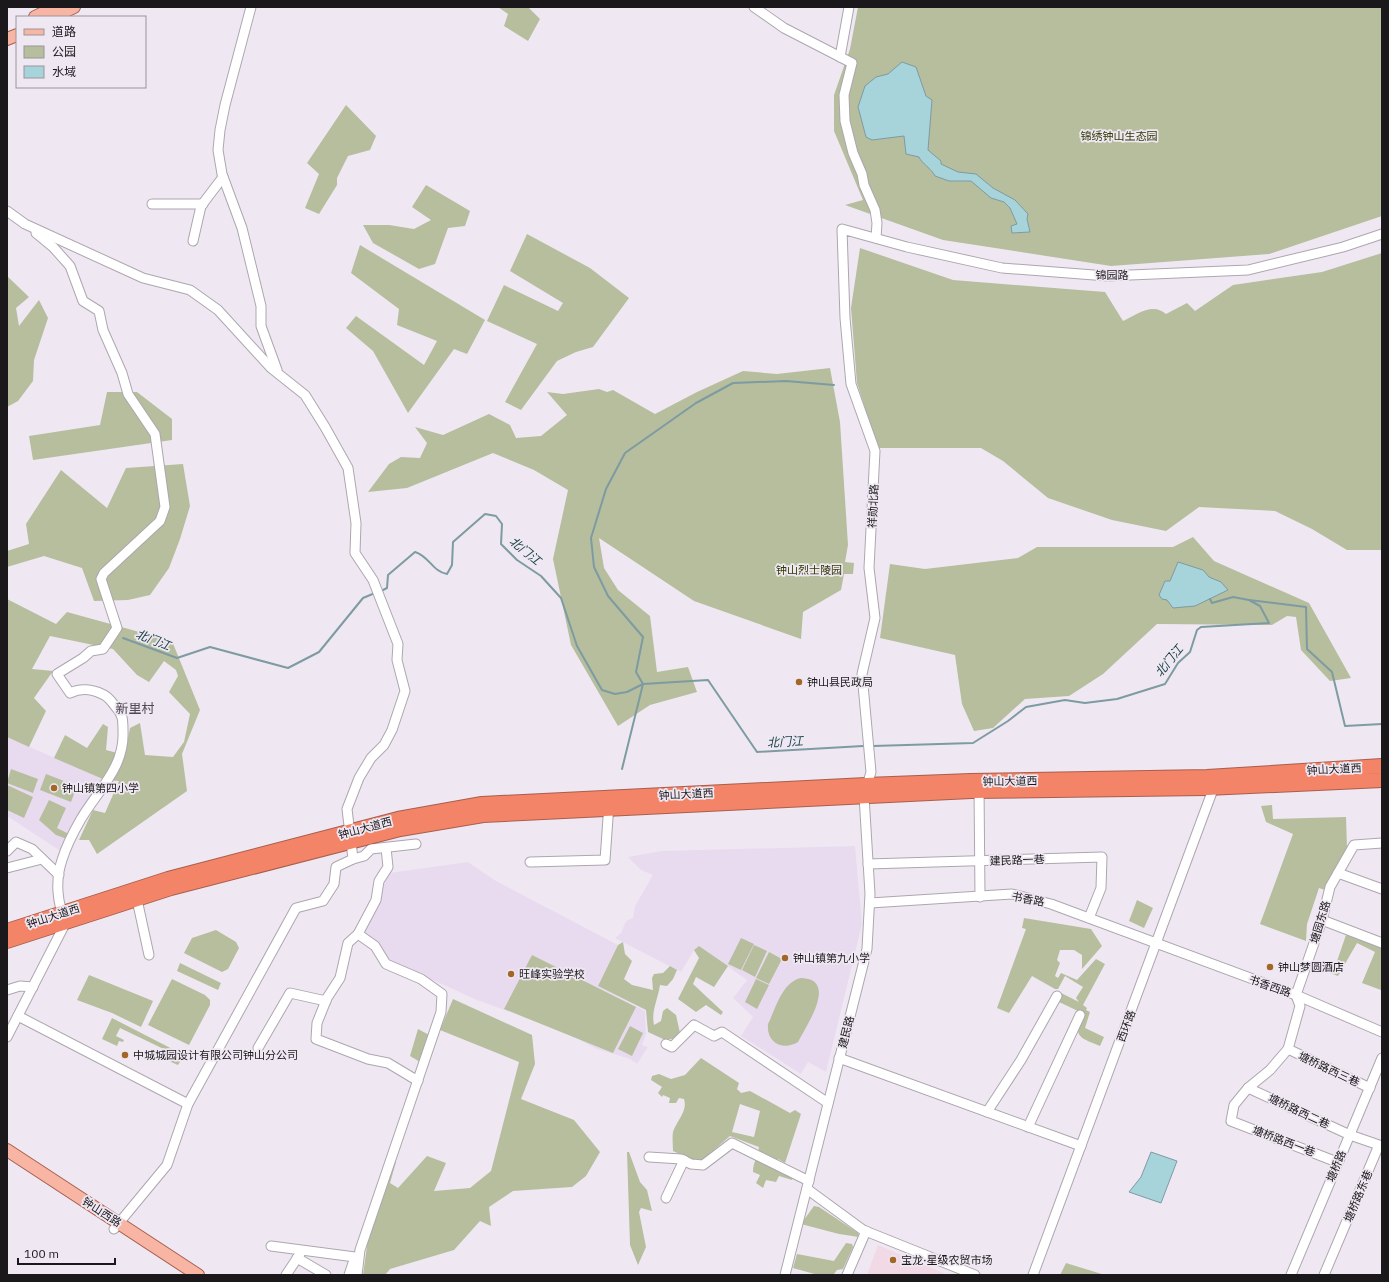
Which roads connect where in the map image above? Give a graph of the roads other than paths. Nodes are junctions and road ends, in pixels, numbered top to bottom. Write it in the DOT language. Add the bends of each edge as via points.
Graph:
graph roads {
  1 [pos="56,7"];
  2 [pos="74,7"];
  3 [pos="251,7"];
  4 [pos="754,7"];
  5 [pos="849,7"];
  6 [pos="37,16"];
  7 [pos="55,16"];
  8 [pos="840,57"];
  9 [pos="223,177"];
  10 [pos="152,204"];
  11 [pos="203,204"];
  12 [pos="7,211"];
  13 [pos="25,224"];
  14 [pos="842,229"];
  15 [pos="1382,234"];
  16 [pos="876,238"];
  17 [pos="193,241"];
  18 [pos="280,375"];
  19 [pos="1382,766"];
  20 [pos="1382,780"];
  21 [pos="1215,781"];
  22 [pos="979,786"];
  23 [pos="865,791"];
  24 [pos="609,804"];
  25 [pos="351,837"];
  26 [pos="1382,843"];
  27 [pos="416,844"];
  28 [pos="386,848"];
  29 [pos="7,851"];
  30 [pos="42,859"];
  31 [pos="353,859"];
  32 [pos="978,861"];
  33 [pos="530,862"];
  34 [pos="868,864"];
  35 [pos="7,868"];
  36 [pos="1338,873"];
  37 [pos="59,875"];
  38 [pos="1382,889"];
  39 [pos="136,894"];
  40 [pos="980,897"];
  41 [pos="870,903"];
  42 [pos="63,918"];
  43 [pos="1089,918"];
  44 [pos="1322,920"];
  45 [pos="7,931"];
  46 [pos="358,934"];
  47 [pos="7,941"];
  48 [pos="1382,943"];
  49 [pos="1156,944"];
  50 [pos="149,955"];
  51 [pos="33,987"];
  52 [pos="7,990"];
  53 [pos="1296,995"];
  54 [pos="1057,996"];
  55 [pos="326,1001"];
  56 [pos="1080,1015"];
  57 [pos="18,1016"];
  58 [pos="1382,1032"];
  59 [pos="7,1037"];
  60 [pos="666,1044"];
  61 [pos="258,1048"];
  62 [pos="1288,1049"];
  63 [pos="839,1058"];
  64 [pos="1382,1058"];
  65 [pos="418,1081"];
  66 [pos="1248,1088"];
  67 [pos="1370,1088"];
  68 [pos="828,1103"];
  69 [pos="188,1104"];
  70 [pos="987,1112"];
  71 [pos="1231,1120"];
  72 [pos="1028,1127"];
  73 [pos="1350,1135"];
  74 [pos="1082,1146"];
  75 [pos="8,1154"];
  76 [pos="649,1157"];
  77 [pos="684,1160"];
  78 [pos="1338,1162"];
  79 [pos="808,1185"];
  80 [pos="666,1198"];
  81 [pos="117,1227"];
  82 [pos="866,1231"];
  83 [pos="271,1246"];
  84 [pos="303,1249"];
  85 [pos="297,1258"];
  86 [pos="184,1275"];
  87 [pos="198,1275"];
  88 [pos="286,1275"];
  89 [pos="326,1275"];
  90 [pos="349,1275"];
  91 [pos="357,1275"];
  92 [pos="785,1275"];
  93 [pos="847,1275"];
  94 [pos="975,1275"];
  95 [pos="1033,1275"];
  96 [pos="1291,1275"];
  97 [pos="1324,1275"];
  1 -- 6 [label="main road"];
  2 -- 7 [label="main road"];
  3 -- 9 [label="street" via="236,57 220,130 218,150"];
  4 -- 8 [label="street" via="784,28"];
  5 -- 8 [label="street"];
  8 -- 16 [label="street" via="852,63 844,95 845,121 853,153 875,210"];
  9 -- 11 [label="street"];
  9 -- 18 [label="street" via="242,228 261,306 260,326 273,364"];
  10 -- 11 [label="street"];
  11 -- 17 [label="street"];
  12 -- 13 [label="street"];
  13 -- 18 [label="street" via="143,278 190,290 218,310"];
  13 -- 37 [label="street" via="53,247 70,266 82,301 98,311 128,394 154,434 165,507 160,521 104,573 101,579 117,628 103,649 91,651 57,674 70,693 85,689 108,696 123,717 122,749 117,766 81,819 62,860"];
  14 -- 16 [label="street, 锦园路"];
  14 -- 23 [label="street, 祥勋北路" via="845,318 851,384 875,451 869,568 875,618 862,674 871,772"];
  15 -- 16 [label="street, 锦园路" via="1343,247 1248,270 1107,276 1002,268"];
  18 -- 25 [label="street" via="305,395 348,468 356,523 355,553 376,586 398,644 396,660 405,691 392,730 359,778 347,809"];
  19 -- 21 [label="highway, 钟山大道西"];
  20 -- 21 [label="highway, 钟山大道西"];
  21 -- 22 [label="highway, 钟山大道西"];
  21 -- 49 [label="street, 西环路"];
  22 -- 23 [label="highway, 钟山大道西"];
  22 -- 32 [label="street"];
  23 -- 24 [label="highway, 钟山大道西"];
  23 -- 34 [label="street, 建民路"];
  24 -- 25 [label="highway, 钟山大道西" via="482,804 398,819"];
  24 -- 33 [label="street" via="605,860"];
  25 -- 31 [label="street"];
  25 -- 39 [label="highway, 钟山大道西" via="168,879"];
  26 -- 36 [label="street, 塘园东路" via="1354,845"];
  27 -- 28 [label="street"];
  28 -- 31 [label="street" via="371,849 364,856"];
  28 -- 46 [label="street" via="388,867 379,881 376,900"];
  29 -- 30 [label="street" via="16,842 32,849"];
  30 -- 35 [label="street"];
  30 -- 37 [label="street"];
  31 -- 69 [label="street" via="336,866 334,884 323,901 296,908"];
  32 -- 34 [label="street, 建民路一巷"];
  32 -- 40 [label="street"];
  32 -- 43 [label="street, 建民路一巷" via="1102,857 1101,888"];
  34 -- 41 [label="street, 建民路"];
  36 -- 38 [label="street"];
  36 -- 44 [label="street, 塘园东路" via="1330,887"];
  37 -- 42 [label="street" via="58,890"];
  39 -- 42 [label="highway, 钟山大道西"];
  39 -- 50 [label="street"];
  40 -- 41 [label="street, 书香路"];
  40 -- 43 [label="street, 书香路" via="1012,894 1052,904"];
  41 -- 63 [label="street, 建民路" via="867,948"];
  42 -- 45 [label="highway, 钟山大道西"];
  42 -- 47 [label="highway, 钟山大道西"];
  42 -- 51 [label="street"];
  43 -- 49 [label="street, 书香路"];
  44 -- 48 [label="street"];
  44 -- 53 [label="street, 塘园东路"];
  46 -- 55 [label="street" via="348,943 340,978"];
  46 -- 65 [label="street" via="375,946 386,964 421,979 442,994 441,1012"];
  49 -- 53 [label="street, 书香西路"];
  49 -- 74 [label="street, 西环路"];
  51 -- 52 [label="street" via="20,986"];
  51 -- 57 [label="street"];
  53 -- 58 [label="street, 书香西路"];
  53 -- 62 [label="street, 塘园东路" via="1300,1006"];
  54 -- 70 [label="street" via="1022,1060"];
  55 -- 61 [label="street" via="290,993"];
  55 -- 65 [label="street" via="317,1023 316,1039 368,1059 388,1063"];
  56 -- 72 [label="street"];
  57 -- 59 [label="street"];
  57 -- 69 [label="street"];
  60 -- 68 [label="street" via="672,1047 694,1025 714,1036 722,1032"];
  62 -- 66 [label="street, 塘园东路" via="1270,1070"];
  62 -- 67 [label="street, 塘桥路西三巷"];
  63 -- 68 [label="street, 建民路"];
  63 -- 70 [label="street"];
  64 -- 67 [label="street, 塘桥路"];
  65 -- 91 [label="street" via="360,1250"];
  66 -- 71 [label="street, 塘园东路" via="1234,1105"];
  66 -- 73 [label="street, 塘桥路西二巷"];
  67 -- 73 [label="street, 塘桥路"];
  68 -- 79 [label="street, 建民路"];
  69 -- 81 [label="street" via="166,1165"];
  70 -- 72 [label="street"];
  71 -- 78 [label="street, 塘桥路西一巷"];
  72 -- 74 [label="street"];
  73 -- 78 [label="street, 塘桥路"];
  73 -- 97 [label="street, 塘桥路东巷" via="1379,1145"];
  74 -- 95 [label="street, 西环路"];
  75 -- 81 [label="main road, 钟山西路"];
  76 -- 77 [label="street"];
  77 -- 79 [label="street" via="703,1165 732,1143"];
  77 -- 80 [label="street"];
  78 -- 96 [label="street, 塘桥路"];
  79 -- 82 [label="street"];
  79 -- 92 [label="street, 建民路"];
  81 -- 86 [label="main road, 钟山西路"];
  81 -- 87 [label="main road, 钟山西路"];
  82 -- 93 [label="street"];
  82 -- 94 [label="street"];
  83 -- 84 [label="street"];
  84 -- 85 [label="street"];
  84 -- 90 [label="street" via="355,1257"];
  85 -- 88 [label="street"];
  85 -- 89 [label="street"];
}
